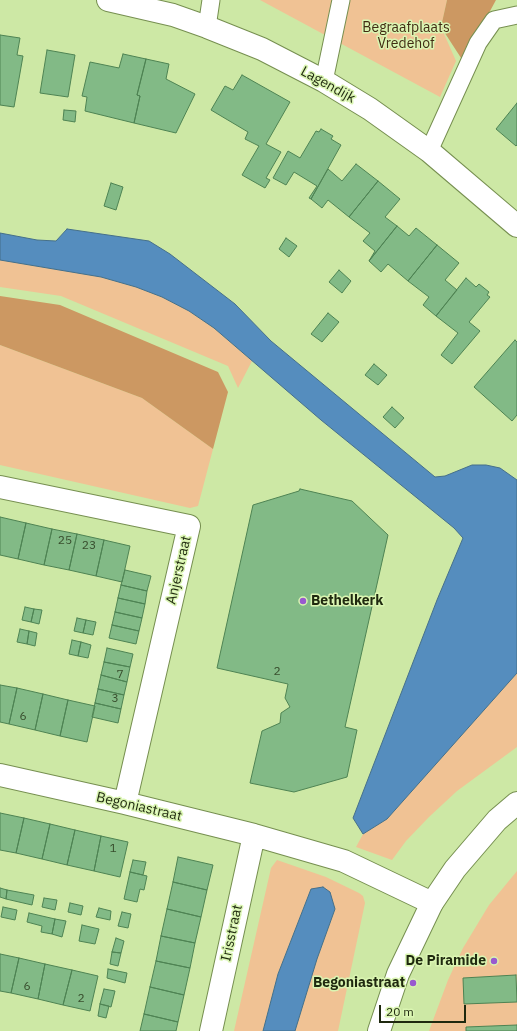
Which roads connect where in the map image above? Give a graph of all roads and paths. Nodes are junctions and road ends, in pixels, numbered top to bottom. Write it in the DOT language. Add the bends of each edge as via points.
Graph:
graph roads {
  1 [pos="108,0"];
  2 [pos="211,0"];
  3 [pos="341,0"];
  4 [pos="517,15"];
  5 [pos="206,27"];
  6 [pos="324,81"];
  7 [pos="429,151"];
  8 [pos="517,226"];
  9 [pos="0,487"];
  10 [pos="0,775"];
  11 [pos="125,803"];
  12 [pos="517,803"];
  13 [pos="254,835"];
  14 [pos="432,903"];
  15 [pos="211,1031"];
  16 [pos="379,1031"];
  1 -- 5 [label="street, Lagendijk" via="173,15"];
  2 -- 5 [label="lane"];
  3 -- 6 [label="lane"];
  4 -- 7 [label="lane" via="494,20 478,43"];
  5 -- 6 [label="street, Lagendijk" via="262,49"];
  6 -- 7 [label="street, Lagendijk" via="370,109"];
  7 -- 8 [label="street, Lagendijk"];
  9 -- 11 [label="street, Anjerstraat" via="189,526"];
  10 -- 11 [label="street, Begoniastraat"];
  11 -- 13 [label="street, Begoniastraat"];
  12 -- 14 [label="street" via="497,820 454,869"];
  13 -- 14 [label="street, Begoniastraat" via="344,861"];
  13 -- 15 [label="street, Irisstraat"];
  14 -- 16 [label="street" via="398,974"];
}
